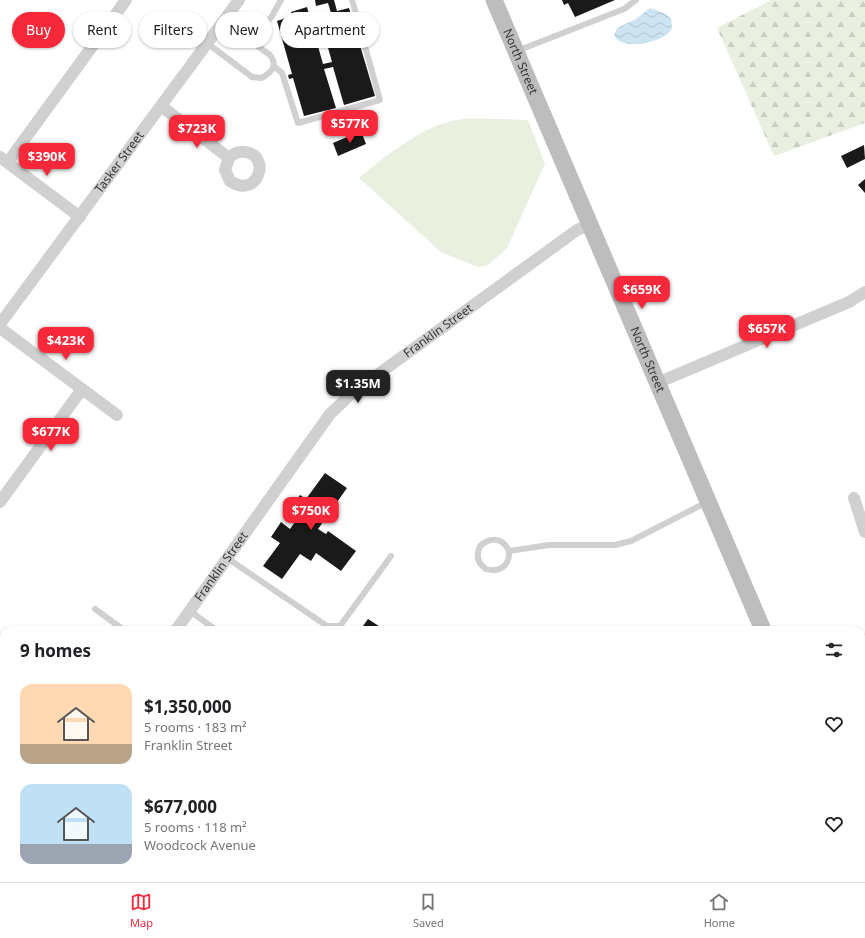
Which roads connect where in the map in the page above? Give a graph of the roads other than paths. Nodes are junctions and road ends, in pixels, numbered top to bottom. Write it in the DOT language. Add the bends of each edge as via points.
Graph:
graph roads {
  1 [pos="126,0"];
  2 [pos="239,0"];
  3 [pos="281,0"];
  4 [pos="352,0"];
  5 [pos="494,0"];
  6 [pos="636,0"];
  7 [pos="230,12"];
  8 [pos="272,16"];
  9 [pos="215,32"];
  10 [pos="207,43"];
  11 [pos="203,48"];
  12 [pos="260,48"];
  13 [pos="516,52"];
  14 [pos="274,66"];
  15 [pos="161,106"];
  16 [pos="229,158"];
  17 [pos="4,159"];
  18 [pos="80,217"];
  19 [pos="589,225"];
  20 [pos="865,292"];
  21 [pos="0,324"];
  22 [pos="0,328"];
  23 [pos="657,383"];
  24 [pos="82,389"];
  25 [pos="117,415"];
  26 [pos="854,498"];
  27 [pos="0,502"];
  28 [pos="708,502"];
  29 [pos="865,532"];
  30 [pos="509,551"];
  31 [pos="391,556"];
  32 [pos="227,558"];
  33 [pos="95,609"];
  34 [pos="190,611"];
  35 [pos="118,626"];
  36 [pos="179,626"];
  37 [pos="211,626"];
  38 [pos="762,626"];
  1 -- 17 [label="street"];
  2 -- 7 [label="street, Tasker Street"];
  3 -- 8 [label="lane"];
  4 -- 14 [label="lane" via="380,100 298,123 282,73"];
  5 -- 13 [label="main road, North Street"];
  6 -- 13 [label="lane" via="624,8"];
  9 -- 10 [label="street, Tasker Street"];
  10 -- 14 [label="lane" via="256,79 266,75"];
  11 -- 15 [label="street, Tasker Street"];
  12 -- 14 [label="lane" via="274,60"];
  13 -- 19 [label="main road, North Street"];
  15 -- 16 [label="street"];
  15 -- 18 [label="street, Tasker Street"];
  17 -- 18 [label="street"];
  18 -- 21 [label="street, Tasker Street"];
  19 -- 23 [label="main road, North Street"];
  19 -- 32 [label="street, Franklin Street" via="577,230 383,370 339,405 319,428"];
  20 -- 23 [label="street" via="849,302"];
  22 -- 24 [label="street"];
  23 -- 28 [label="main road, North Street"];
  24 -- 25 [label="street"];
  24 -- 27 [label="street"];
  26 -- 29 [label="street"];
  28 -- 30 [label="lane" via="631,542 602,546 549,545"];
  28 -- 38 [label="main road, North Street"];
  30 -- 30 [label="lane" via="508,561 497,570 486,569 479,561 478,550 489,540 504,543"];
  31 -- 32 [label="lane" via="340,626 327,626"];
  32 -- 34 [label="street, Franklin Street"];
  33 -- 35 [label="lane"];
  34 -- 36 [label="street, Franklin Street"];
  34 -- 37 [label="lane"];
}
